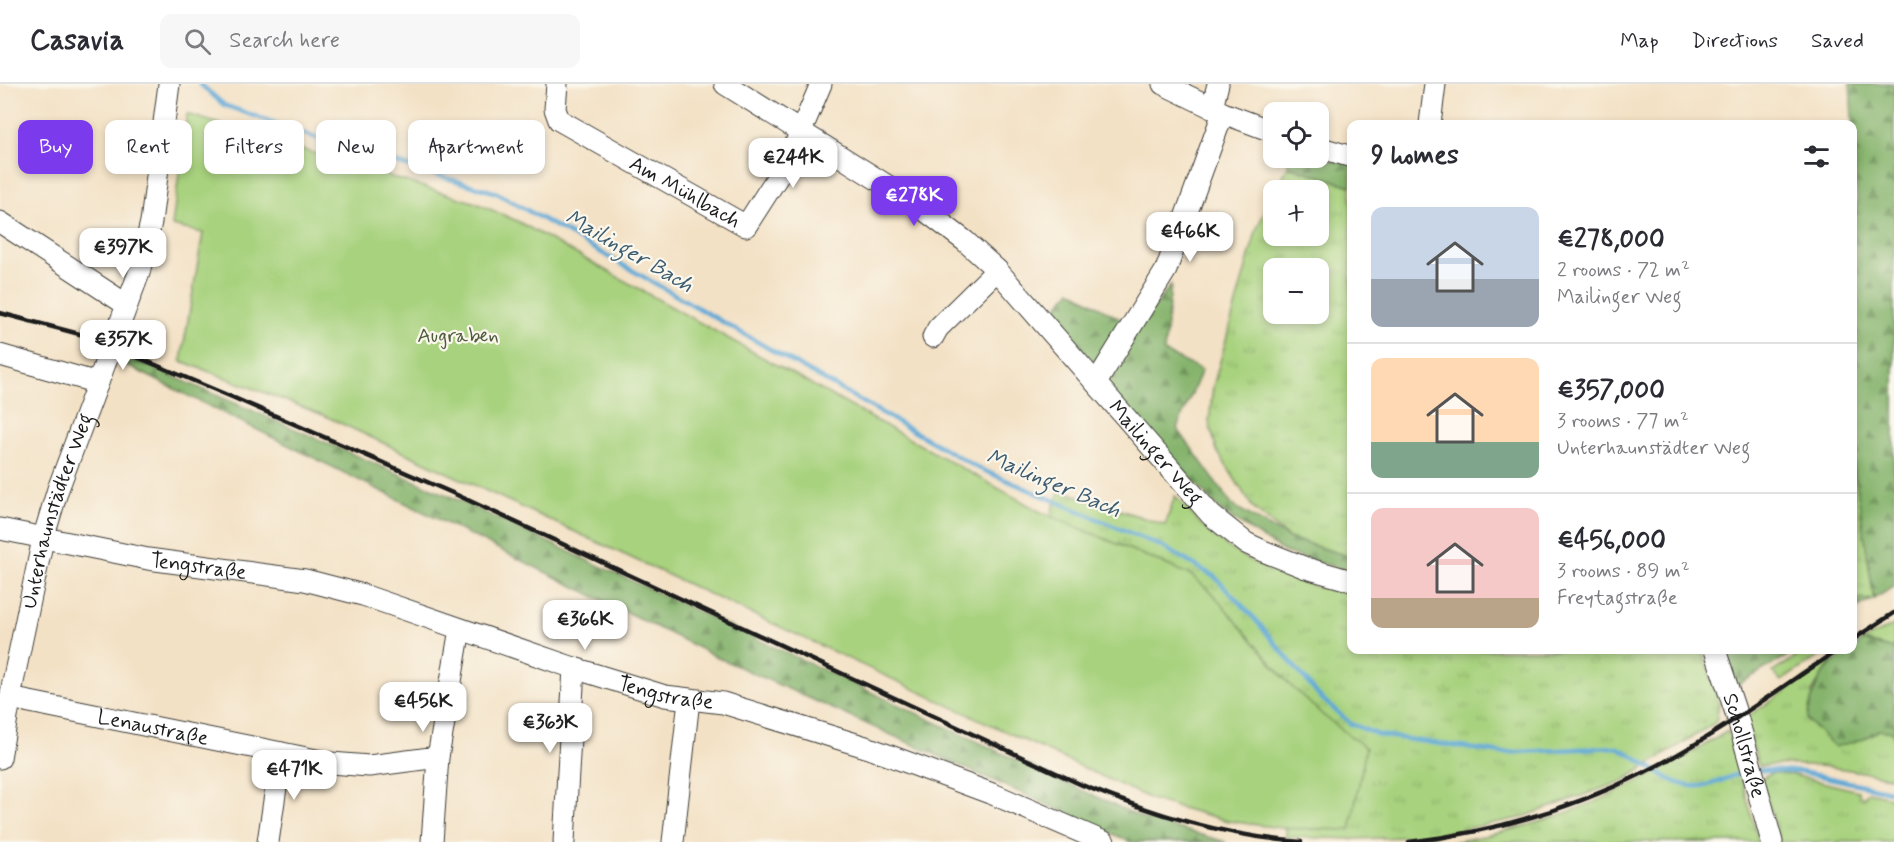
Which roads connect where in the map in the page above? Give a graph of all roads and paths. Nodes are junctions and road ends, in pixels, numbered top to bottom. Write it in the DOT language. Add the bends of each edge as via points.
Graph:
graph roads {
  1 [pos="169,84"];
  2 [pos="557,84"];
  3 [pos="725,84"];
  4 [pos="821,84"];
  5 [pos="1163,84"];
  6 [pos="1218,84"];
  7 [pos="1435,84"];
  8 [pos="1217,110"];
  9 [pos="1430,120"];
  10 [pos="1263,128"];
  11 [pos="800,130"];
  12 [pos="1329,150"];
  13 [pos="1347,156"];
  14 [pos="0,222"];
  15 [pos="997,270"];
  16 [pos="127,305"];
  17 [pos="933,337"];
  18 [pos="0,355"];
  19 [pos="98,383"];
  20 [pos="1096,383"];
  21 [pos="0,529"];
  22 [pos="44,539"];
  23 [pos="1347,580"];
  24 [pos="460,629"];
  25 [pos="1716,654"];
  26 [pos="574,668"];
  27 [pos="8,686"];
  28 [pos="689,700"];
  29 [pos="281,753"];
  30 [pos="438,757"];
  31 [pos="0,758"];
  32 [pos="268,842"];
  33 [pos="432,842"];
  34 [pos="564,842"];
  35 [pos="673,842"];
  36 [pos="1104,842"];
  37 [pos="1772,842"];
  1 -- 16 [label="street, Unterhaunstädter Weg" via="151,222"];
  2 -- 11 [label="street, Am Mühlbach" via="555,109 559,120 746,226 789,159"];
  3 -- 11 [label="street, Mailinger Weg"];
  4 -- 11 [label="street"];
  5 -- 8 [label="street"];
  6 -- 8 [label="street"];
  7 -- 9 [label="street"];
  8 -- 10 [label="street"];
  8 -- 20 [label="street" via="1166,270"];
  11 -- 15 [label="street, Mailinger Weg" via="915,203"];
  12 -- 13 [label="street"];
  14 -- 16 [label="street"];
  15 -- 17 [label="street"];
  15 -- 20 [label="street, Mailinger Weg"];
  16 -- 19 [label="street, Unterhaunstädter Weg"];
  18 -- 19 [label="street"];
  19 -- 22 [label="street, Unterhaunstädter Weg" via="58,489"];
  20 -- 23 [label="street, Mailinger Weg" via="1211,515 1246,543 1306,568"];
  21 -- 22 [label="street, Tengstraße"];
  22 -- 24 [label="street, Tengstraße" via="148,559 305,580"];
  22 -- 27 [label="street, Unterhaunstädter Weg"];
  24 -- 26 [label="street, Tengstraße"];
  24 -- 30 [label="street"];
  25 -- 37 [label="street, Schollstraße"];
  26 -- 28 [label="street, Tengstraße"];
  26 -- 34 [label="street"];
  27 -- 29 [label="street, Lenaustraße"];
  27 -- 31 [label="street, Unterhaunstädter Weg"];
  28 -- 35 [label="street"];
  28 -- 36 [label="street, Tengstraße" via="723,703 869,748 995,795"];
  29 -- 30 [label="street, Lenaustraße" via="369,766"];
  29 -- 32 [label="street"];
  30 -- 33 [label="street"];
}
